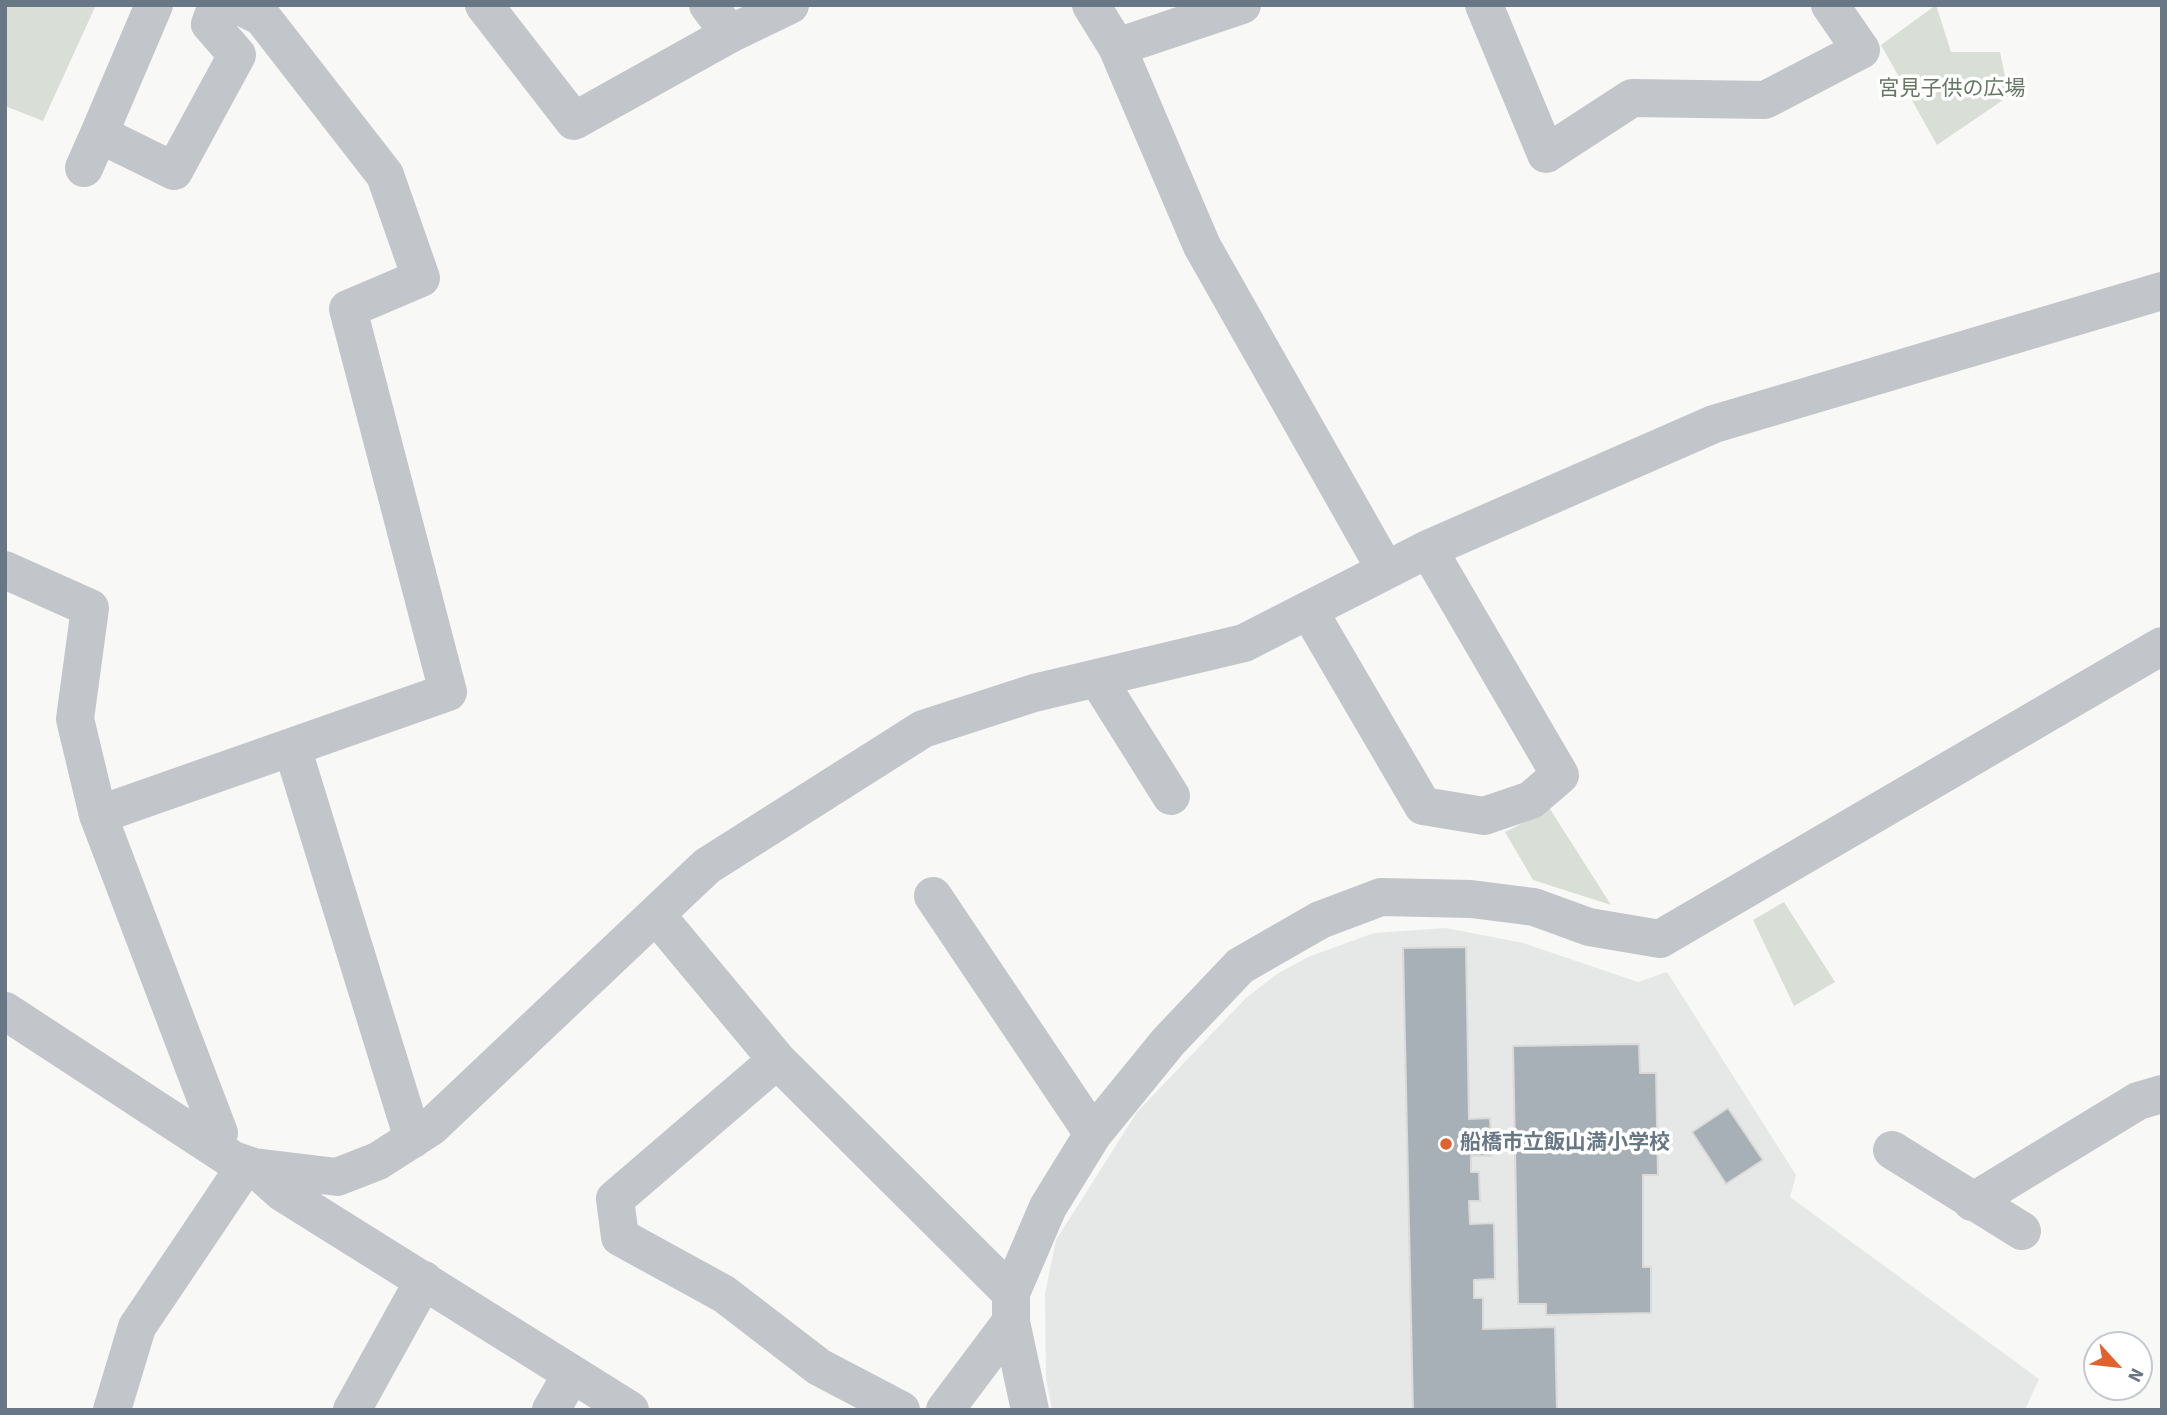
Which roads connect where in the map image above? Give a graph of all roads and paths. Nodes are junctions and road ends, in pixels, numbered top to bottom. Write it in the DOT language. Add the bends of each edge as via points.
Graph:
graph roads {
  1 [pos="154,5"];
  2 [pos="217,5"];
  3 [pos="484,5"];
  4 [pos="790,5"];
  5 [pos="1091,5"];
  6 [pos="1242,5"];
  7 [pos="1484,5"];
  8 [pos="1830,5"];
  9 [pos="260,9"];
  10 [pos="719,20"];
  11 [pos="1117,47"];
  12 [pos="2162,291"];
  13 [pos="1427,549"];
  14 [pos="1385,569"];
  15 [pos="5,570"];
  16 [pos="1309,611"];
  17 [pos="2162,646"];
  18 [pos="1097,678"];
  19 [pos="292,747"];
  20 [pos="1171,796"];
  21 [pos="98,815"];
  22 [pos="933,896"];
  23 [pos="657,916"];
  24 [pos="5,1011"];
  25 [pos="777,1060"];
  26 [pos="2162,1094"];
  27 [pos="1093,1134"];
  28 [pos="413,1139"];
  29 [pos="212,1146"];
  30 [pos="1892,1150"];
  31 [pos="250,1166"];
  32 [pos="1972,1202"];
  33 [pos="2022,1231"];
  34 [pos="424,1280"];
  35 [pos="1011,1308"];
  36 [pos="571,1375"];
  37 [pos="112,1410"];
  38 [pos="352,1410"];
  39 [pos="551,1410"];
  40 [pos="630,1410"];
  41 [pos="901,1410"];
  42 [pos="946,1410"];
  43 [pos="1030,1410"];
  1 -- 2 [label="street" via="91,151 174,170 237,55 210,24"];
  3 -- 10 [label="street" via="574,121"];
  4 -- 10 [label="street"];
  5 -- 11 [label="street"];
  6 -- 11 [label="street"];
  7 -- 8 [label="street" via="1546,154 1632,98 1765,100 1861,50"];
  9 -- 19 [label="street" via="385,175 421,278 348,309 448,692"];
  11 -- 14 [label="street" via="1202,246"];
  12 -- 13 [label="street" via="1714,424"];
  13 -- 14 [label="street"];
  13 -- 16 [label="street" via="1560,775 1531,800 1484,816 1423,806"];
  14 -- 16 [label="street"];
  15 -- 21 [label="street" via="90,608 75,719"];
  16 -- 18 [label="street" via="1244,643"];
  17 -- 27 [label="street" via="1660,939 1589,926 1534,907 1471,899 1381,897 1320,920 1240,966 1168,1042"];
  18 -- 20 [label="street"];
  18 -- 23 [label="street" via="923,729 708,866"];
  19 -- 21 [label="street"];
  19 -- 28 [label="street"];
  21 -- 29 [label="street" via="219,1133"];
  22 -- 27 [label="street"];
  23 -- 25 [label="street"];
  23 -- 28 [label="street"];
  24 -- 29 [label="street"];
  25 -- 35 [label="street"];
  25 -- 41 [label="street" via="615,1199 620,1237 724,1294 820,1367"];
  26 -- 32 [label="street" via="2138,1101"];
  27 -- 35 [label="street" via="1048,1207"];
  28 -- 31 [label="street" via="378,1161 337,1177"];
  29 -- 31 [label="street"];
  30 -- 32 [label="street"];
  31 -- 34 [label="street" via="283,1193"];
  31 -- 37 [label="street" via="137,1327"];
  32 -- 33 [label="street"];
  34 -- 36 [label="street"];
  34 -- 38 [label="street"];
  35 -- 42 [label="street"];
  35 -- 43 [label="street"];
  36 -- 39 [label="street"];
  36 -- 40 [label="street"];
}
